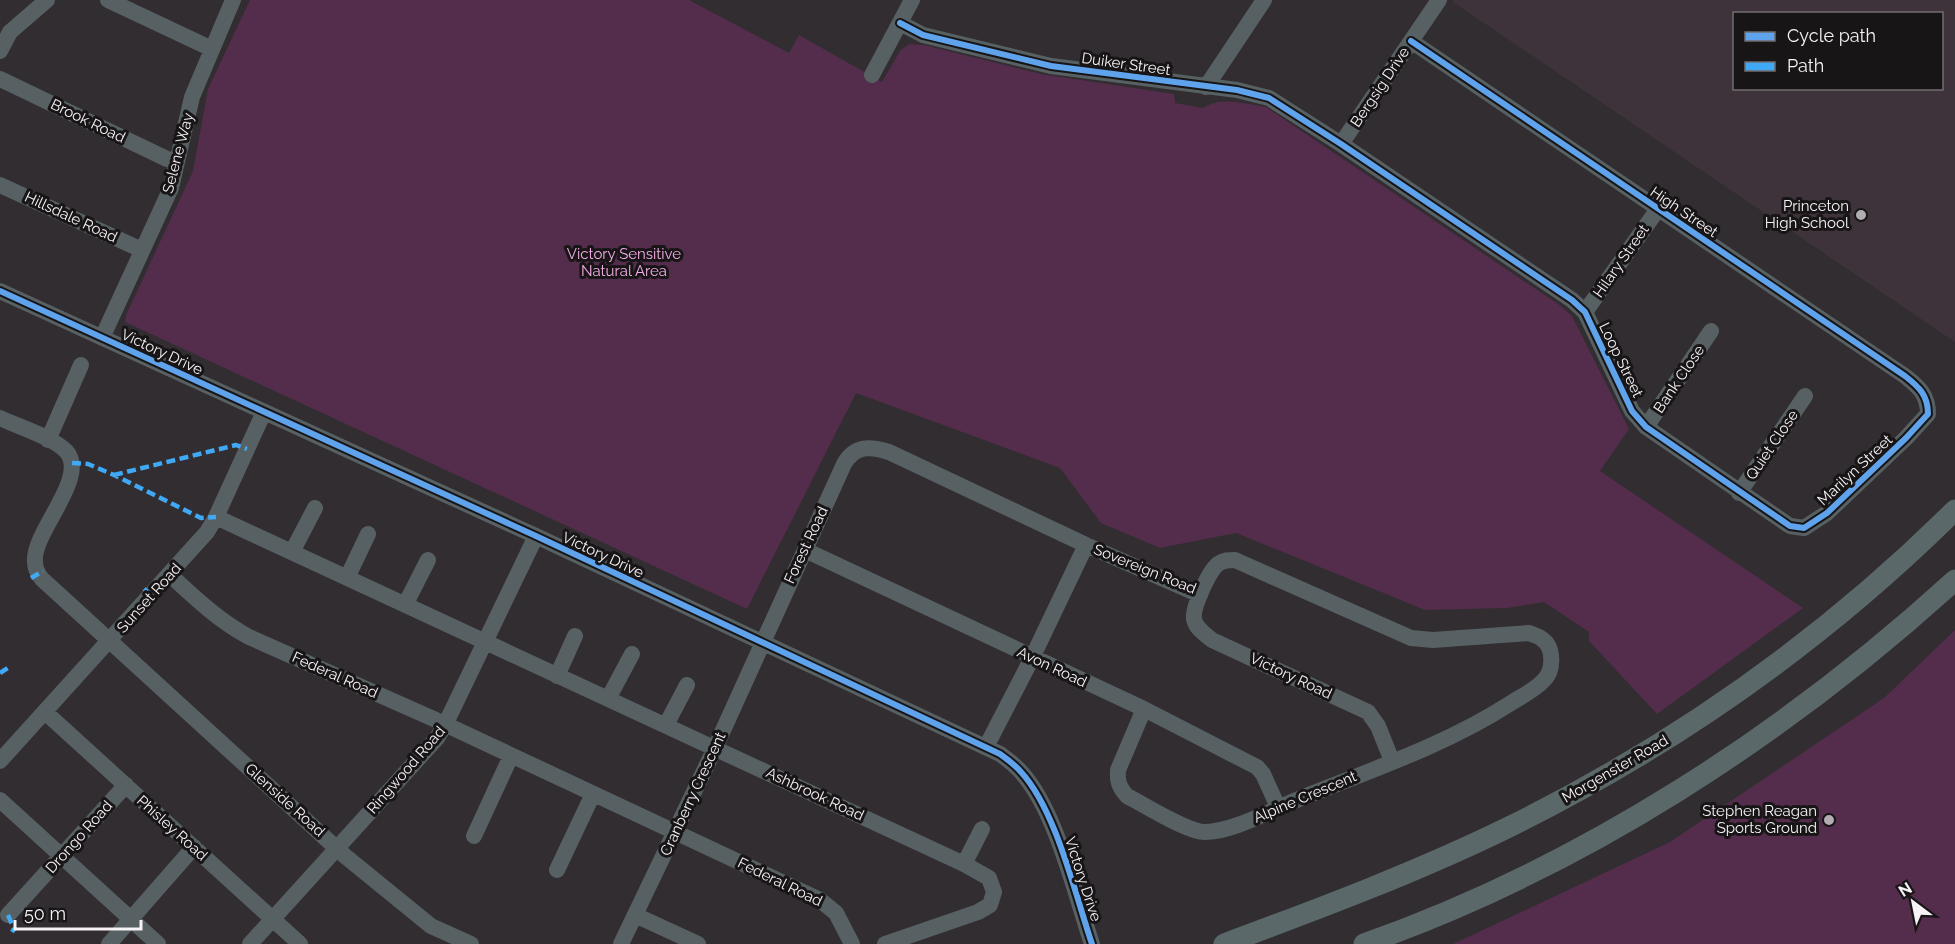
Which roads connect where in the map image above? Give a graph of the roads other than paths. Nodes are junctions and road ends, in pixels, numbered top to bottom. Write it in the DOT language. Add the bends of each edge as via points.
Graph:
graph roads {
  1 [pos="47,0"];
  2 [pos="108,0"];
  3 [pos="233,0"];
  4 [pos="912,0"];
  5 [pos="1264,0"];
  6 [pos="1439,0"];
  7 [pos="900,23"];
  8 [pos="1411,41"];
  9 [pos="212,49"];
  10 [pos="0,51"];
  11 [pos="872,75"];
  12 [pos="0,79"];
  13 [pos="1206,87"];
  14 [pos="1341,144"];
  15 [pos="177,161"];
  16 [pos="0,184"];
  17 [pos="1658,209"];
  18 [pos="142,250"];
  19 [pos="0,291"];
  20 [pos="1585,312"];
  21 [pos="1711,331"];
  22 [pos="102,338"];
  23 [pos="81,365"];
  24 [pos="1805,396"];
  25 [pos="264,412"];
  26 [pos="1928,414"];
  27 [pos="0,418"];
  28 [pos="1646,427"];
  29 [pos="48,440"];
  30 [pos="855,451"];
  31 [pos="1739,493"];
  32 [pos="315,508"];
  33 [pos="1955,510"];
  34 [pos="216,517"];
  35 [pos="1790,526"];
  36 [pos="368,534"];
  37 [pos="536,536"];
  38 [pos="1086,545"];
  39 [pos="805,550"];
  40 [pos="292,552"];
  41 [pos="428,560"];
  42 [pos="170,575"];
  43 [pos="347,578"];
  44 [pos="1955,580"];
  45 [pos="1200,595"];
  46 [pos="405,605"];
  47 [pos="575,636"];
  48 [pos="109,641"];
  49 [pos="486,642"];
  50 [pos="762,642"];
  51 [pos="632,654"];
  52 [pos="1032,658"];
  53 [pos="1551,661"];
  54 [pos="557,676"];
  55 [pos="687,685"];
  56 [pos="608,699"];
  57 [pos="1144,709"];
  58 [pos="45,712"];
  59 [pos="445,725"];
  60 [pos="666,725"];
  61 [pos="986,747"];
  62 [pos="715,748"];
  63 [pos="511,756"];
  64 [pos="0,761"];
  65 [pos="1392,761"];
  66 [pos="126,785"];
  67 [pos="593,794"];
  68 [pos="0,800"];
  69 [pos="1278,807"];
  70 [pos="982,829"];
  71 [pos="675,832"];
  72 [pos="474,836"];
  73 [pos="194,847"];
  74 [pos="338,849"];
  75 [pos="62,856"];
  76 [pos="964,864"];
  77 [pos="557,870"];
  78 [pos="8,915"];
  79 [pos="634,915"];
  80 [pos="273,919"];
  81 [pos="131,920"];
  82 [pos="109,944"];
  83 [pos="158,944"];
  84 [pos="250,944"];
  85 [pos="300,944"];
  86 [pos="471,944"];
  87 [pos="621,944"];
  88 [pos="698,944"];
  89 [pos="852,944"];
  90 [pos="885,944"];
  91 [pos="1092,944"];
  92 [pos="1224,944"];
  93 [pos="1364,944"];
  1 -- 10 [label="street" via="10,32"];
  2 -- 9 [label="street"];
  3 -- 9 [label="street, Selene Way"];
  4 -- 7 [label="street"];
  5 -- 13 [label="street"];
  6 -- 8 [label="street, Bergsig Drive"];
  7 -- 11 [label="street"];
  7 -- 13 [label="street, Duiker Street" via="923,35 1051,66"];
  8 -- 14 [label="street, Bergsig Drive"];
  8 -- 17 [label="street, High Street"];
  9 -- 15 [label="street, Selene Way" via="192,97"];
  12 -- 15 [label="street, Brook Road"];
  13 -- 14 [label="street, Duiker Street" via="1269,98"];
  14 -- 20 [label="street, Loop Street"];
  15 -- 18 [label="street, Selene Way" via="171,188"];
  16 -- 18 [label="street, Hillsdale Road"];
  17 -- 20 [label="street, Hilary Street"];
  17 -- 26 [label="street, High Street" via="1905,376 1923,392"];
  18 -- 22 [label="street, Selene Way"];
  19 -- 22 [label="street, Victory Drive"];
  20 -- 28 [label="street, Loop Street" via="1632,411"];
  21 -- 28 [label="street, Bank Close"];
  22 -- 25 [label="street, Victory Drive"];
  23 -- 29 [label="street"];
  24 -- 31 [label="street, Quiet Close"];
  25 -- 34 [label="street, Sunset Road"];
  25 -- 37 [label="street, Victory Drive"];
  26 -- 35 [label="street, Marilyn Street" via="1827,513 1804,528"];
  27 -- 29 [label="street, Glenside Road"];
  28 -- 31 [label="street, Loop Street"];
  29 -- 48 [label="street, Glenside Road" via="67,452 72,468 35,553 36,570"];
  30 -- 38 [label="street, Sovereign Road" via="867,447 889,452"];
  30 -- 39 [label="street, Forest Road" via="843,464"];
  31 -- 35 [label="street, Loop Street"];
  32 -- 40 [label="street"];
  33 -- 92 [label="main road, Morgenster Road" via="1897,566 1765,673 1629,762 1479,841 1352,897"];
  34 -- 40 [label="street, Ashbrook Road"];
  34 -- 42 [label="street, Sunset Road"];
  36 -- 43 [label="street"];
  37 -- 49 [label="street, Ringwood Road"];
  37 -- 50 [label="street, Victory Drive"];
  38 -- 45 [label="street, Sovereign Road"];
  38 -- 52 [label="street"];
  39 -- 50 [label="street, Forest Road"];
  39 -- 52 [label="street, Avon Road"];
  40 -- 43 [label="street, Ashbrook Road"];
  41 -- 46 [label="street"];
  42 -- 48 [label="street, Sunset Road"];
  42 -- 59 [label="street, Federal Road" via="230,627"];
  43 -- 46 [label="street, Ashbrook Road"];
  44 -- 93 [label="main road" via="1891,637 1742,750 1596,838 1413,927"];
  45 -- 53 [label="street, Sovereign Road" via="1214,568 1223,561 1235,560 1411,638 1529,633 1548,645"];
  45 -- 65 [label="street, Victory Road" via="1194,616 1200,631 1368,712"];
  46 -- 49 [label="street, Ashbrook Road"];
  47 -- 54 [label="street"];
  48 -- 58 [label="street, Sunset Road"];
  48 -- 74 [label="street, Glenside Road"];
  49 -- 54 [label="street, Ashbrook Road"];
  49 -- 59 [label="street, Ringwood Road"];
  50 -- 61 [label="street, Victory Drive"];
  50 -- 62 [label="street, Cranberry Crescent"];
  51 -- 56 [label="street"];
  52 -- 57 [label="street, Avon Road"];
  52 -- 61 [label="street"];
  53 -- 65 [label="street, Alpine Crescent" via="1546,678 1502,709 1464,731"];
  54 -- 56 [label="street, Ashbrook Road"];
  55 -- 60 [label="street"];
  56 -- 60 [label="street, Ashbrook Road"];
  57 -- 69 [label="street, Avon Road" via="1257,767"];
  57 -- 69 [label="street, Alpine Crescent" via="1118,770 1117,780 1127,796 1205,832 1247,822"];
  58 -- 64 [label="street, Sunset Road"];
  58 -- 66 [label="street, Phisley Road"];
  59 -- 63 [label="street, Federal Road"];
  59 -- 74 [label="street, Ringwood Road"];
  60 -- 62 [label="street, Ashbrook Road"];
  61 -- 91 [label="street, Victory Drive" via="1020,770 1041,800"];
  62 -- 71 [label="street, Cranberry Crescent"];
  62 -- 76 [label="street, Ashbrook Road"];
  63 -- 67 [label="street, Federal Road"];
  63 -- 72 [label="street"];
  65 -- 69 [label="street, Alpine Crescent"];
  66 -- 73 [label="street, Phisley Road"];
  66 -- 75 [label="street, Drongo Road"];
  67 -- 71 [label="street, Federal Road"];
  67 -- 77 [label="street"];
  68 -- 75 [label="street"];
  70 -- 76 [label="street"];
  71 -- 79 [label="street, Cranberry Crescent"];
  71 -- 89 [label="street, Federal Road" via="820,900 836,914"];
  73 -- 80 [label="street, Phisley Road"];
  73 -- 81 [label="street"];
  74 -- 80 [label="street, Ringwood Road"];
  74 -- 86 [label="street, Glenside Road" via="431,926"];
  75 -- 78 [label="street, Drongo Road"];
  75 -- 81 [label="street"];
  76 -- 90 [label="street, Ashbrook Road" via="989,878 994,892 990,905"];
  79 -- 87 [label="street, Cranberry Crescent"];
  79 -- 88 [label="street"];
  80 -- 84 [label="street, Ringwood Road"];
  80 -- 85 [label="street, Phisley Road"];
  81 -- 82 [label="street"];
  81 -- 83 [label="street"];
}
